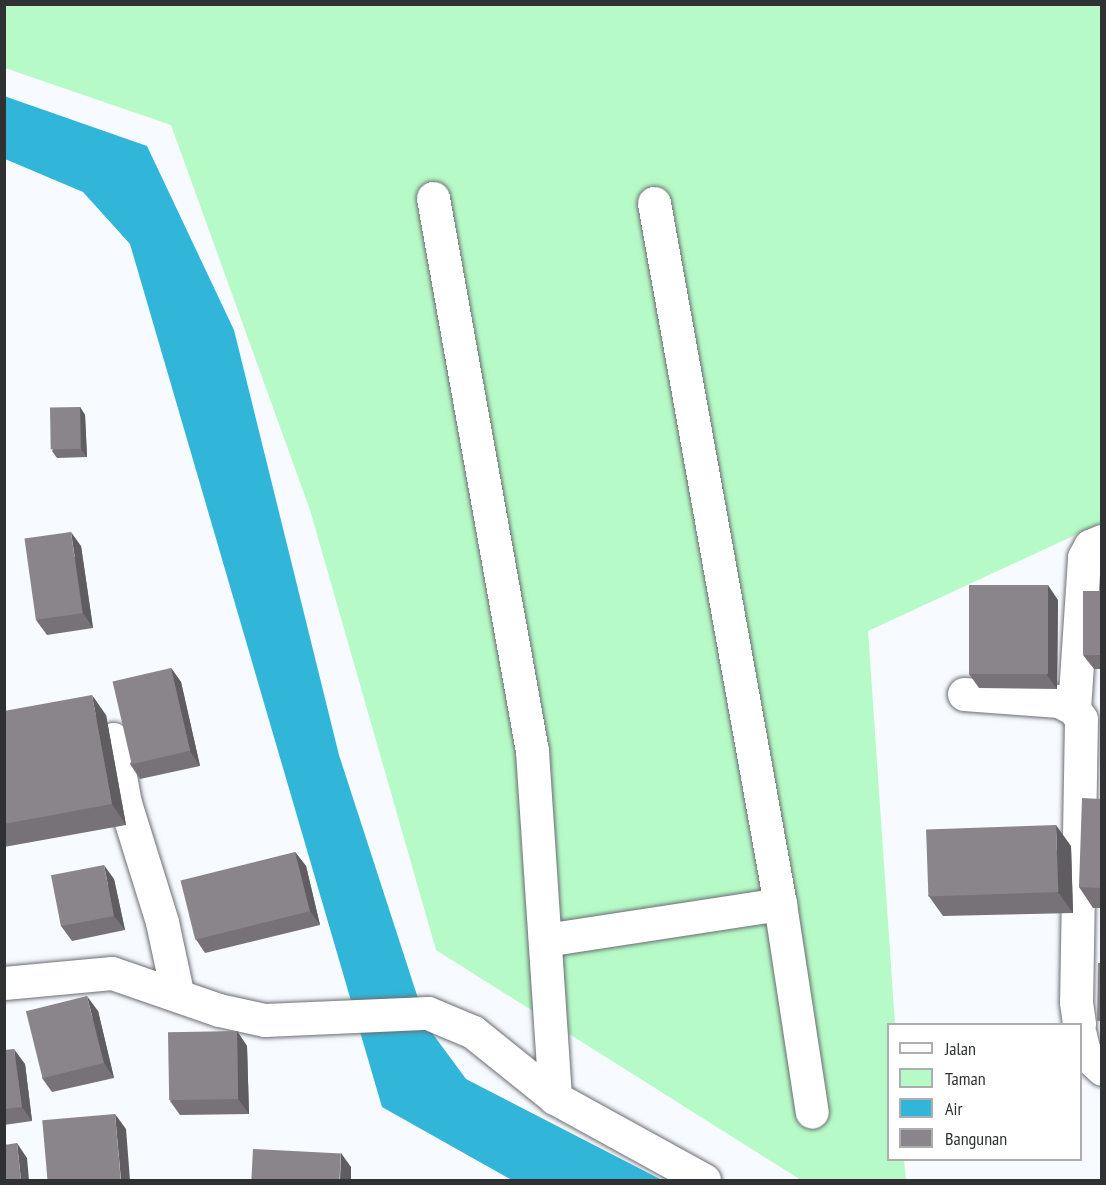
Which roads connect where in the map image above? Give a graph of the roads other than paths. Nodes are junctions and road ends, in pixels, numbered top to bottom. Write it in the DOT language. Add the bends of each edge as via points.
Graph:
graph roads {
  1 [pos="433,198"];
  2 [pos="654,202"];
  3 [pos="1101,541"];
  4 [pos="964,694"];
  5 [pos="1074,709"];
  6 [pos="113,739"];
  7 [pos="780,904"];
  8 [pos="545,940"];
  9 [pos="4,983"];
  10 [pos="177,992"];
  11 [pos="1079,1023"];
  12 [pos="1082,1044"];
  13 [pos="1101,1069"];
  14 [pos="555,1098"];
  15 [pos="812,1112"];
  16 [pos="704,1180"];
  1 -- 8 [label="street" via="532,751"];
  2 -- 7 [label="street"];
  3 -- 5 [label="street" via="1090,546 1084,557"];
  4 -- 5 [label="street" via="1059,701"];
  5 -- 11 [label="street" via="1081,719 1076,1002"];
  6 -- 10 [label="street" via="125,803 162,922"];
  7 -- 8 [label="street"];
  7 -- 15 [label="street"];
  8 -- 14 [label="street"];
  9 -- 10 [label="street" via="112,973"];
  10 -- 14 [label="street" via="219,1010 265,1020 428,1013 473,1032"];
  12 -- 13 [label="street" via="1084,1052"];
  14 -- 16 [label="street"];
}
